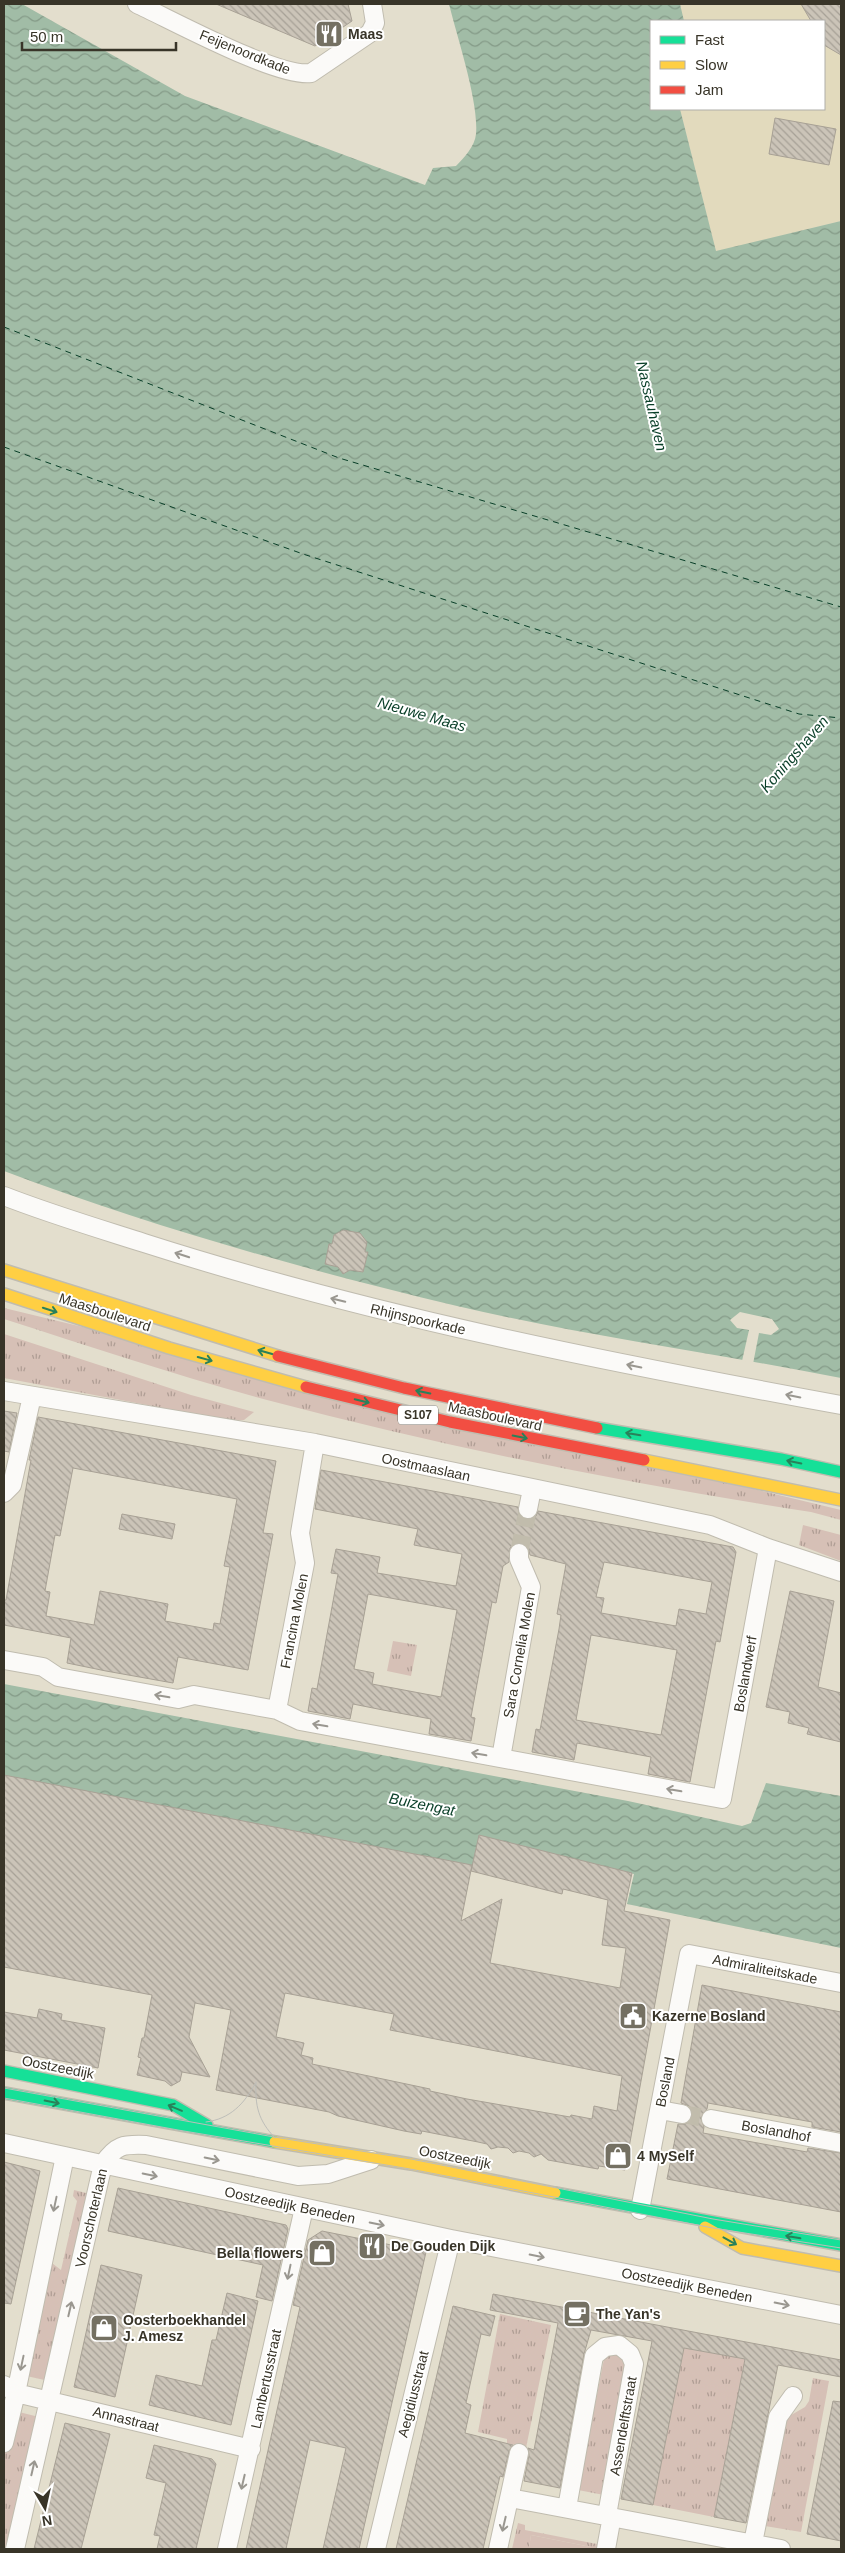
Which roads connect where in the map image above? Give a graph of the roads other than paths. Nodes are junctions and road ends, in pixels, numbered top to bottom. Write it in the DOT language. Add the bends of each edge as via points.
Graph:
graph roads {
  1 [pos="137,4"];
  2 [pos="372,4"];
  3 [pos="4,1196"];
  4 [pos="4,1270"];
  5 [pos="4,1294"];
  6 [pos="4,1391"];
  7 [pos="32,1396"];
  8 [pos="841,1405"];
  9 [pos="315,1443"];
  10 [pos="841,1472"];
  11 [pos="532,1489"];
  12 [pos="4,1493"];
  13 [pos="841,1500"];
  14 [pos="528,1509"];
  15 [pos="768,1548"];
  16 [pos="519,1553"];
  17 [pos="841,1572"];
  18 [pos="4,1660"];
  19 [pos="277,1710"];
  20 [pos="501,1758"];
  21 [pos="688,1954"];
  22 [pos="841,1983"];
  23 [pos="4,2071"];
  24 [pos="4,2093"];
  25 [pos="660,2110"];
  26 [pos="682,2114"];
  27 [pos="711,2119"];
  28 [pos="216,2133"];
  29 [pos="4,2143"];
  30 [pos="841,2144"];
  31 [pos="65,2156"];
  32 [pos="374,2159"];
  33 [pos="102,2164"];
  34 [pos="304,2208"];
  35 [pos="640,2210"];
  36 [pos="688,2218"];
  37 [pos="451,2239"];
  38 [pos="841,2245"];
  39 [pos="841,2266"];
  40 [pos="841,2315"];
  41 [pos="10,2389"];
  42 [pos="793,2396"];
  43 [pos="49,2400"];
  44 [pos="4,2443"];
  45 [pos="251,2449"];
  46 [pos="519,2453"];
  47 [pos="510,2498"];
  48 [pos="567,2508"];
  49 [pos="610,2515"];
  50 [pos="378,2542"];
  51 [pos="753,2543"];
  52 [pos="15,2549"];
  53 [pos="228,2549"];
  54 [pos="498,2549"];
  55 [pos="606,2549"];
  56 [pos="781,2549"];
  1 -- 2 [label="street, Feijenoordkade" via="225,45 284,70 302,74 311,72 366,37 373,29 375,16"];
  8 -- 3 [label="street, Rhijnspoorkade, one-way" via="638,1367 394,1314 203,1262"];
  10 -- 4 [label="main road, Maasboulevard / S107, one-way" via="595,1428 404,1388 264,1352"];
  5 -- 13 [label="main road, Maasboulevard / S107, one-way" via="198,1357 400,1411"];
  6 -- 7 [label="street, Oostmaaslaan"];
  7 -- 9 [label="street, Oostmaaslaan"];
  7 -- 12 [label="street" via="12,1485"];
  9 -- 11 [label="street, Oostmaaslaan"];
  9 -- 19 [label="street, Francina Molen" via="300,1533 305,1563"];
  11 -- 14 [label="street"];
  11 -- 15 [label="street, Oostmaaslaan" via="710,1525"];
  15 -- 17 [label="street, Oostmaaslaan"];
  15 -- 20 [label="street, Boslandwerf, one-way" via="722,1799"];
  16 -- 20 [label="street, Sara Cornelia Molen" via="531,1587"];
  19 -- 18 [label="street, one-way" via="194,1695 178,1699 58,1676 43,1667"];
  20 -- 19 [label="street, one-way" via="300,1721"];
  21 -- 22 [label="street, Admiraliteitskade"];
  21 -- 25 [label="street, Bosland"];
  28 -- 23 [label="main road, Oostzeedijk, one-way" via="174,2106"];
  24 -- 28 [label="main road, Oostzeedijk, one-way"];
  25 -- 26 [label="street"];
  25 -- 35 [label="street, Bosland"];
  27 -- 30 [label="street, Boslandhof"];
  28 -- 32 [label="main road, Oostzeedijk"];
  29 -- 31 [label="street, Oostzeedijk Beneden"];
  31 -- 33 [label="street, Oostzeedijk Beneden"];
  31 -- 41 [label="street, one-way"];
  33 -- 32 [label="street, Voorschoterlaan, one-way" via="118,2147 138,2145 298,2176 328,2174"];
  32 -- 35 [label="main road, Oostzeedijk"];
  33 -- 34 [label="street, Oostzeedijk Beneden, one-way"];
  43 -- 33 [label="street, Voorschoterlaan, one-way"];
  34 -- 37 [label="street, Oostzeedijk Beneden, one-way"];
  34 -- 45 [label="street, Lambertusstraat, one-way"];
  35 -- 36 [label="main road, Oostzeedijk"];
  38 -- 36 [label="main road, Oostzeedijk, one-way"];
  36 -- 39 [label="main road, Oostzeedijk, one-way" via="742,2248"];
  37 -- 40 [label="street, Oostzeedijk Beneden, one-way"];
  37 -- 50 [label="street, Aegidiusstraat"];
  41 -- 43 [label="street, Annastraat"];
  41 -- 44 [label="street"];
  42 -- 51 [label="street" via="778,2418"];
  43 -- 45 [label="street, Annastraat"];
  52 -- 43 [label="street, Voorschoterlaan, one-way"];
  45 -- 53 [label="street, Lambertusstraat, one-way"];
  46 -- 47 [label="street"];
  47 -- 48 [label="street"];
  47 -- 54 [label="street, one-way"];
  48 -- 49 [label="street"];
  48 -- 49 [label="street, Assendelftstraat" via="594,2356 605,2347 619,2346 630,2354 634,2364"];
  49 -- 51 [label="street"];
  49 -- 55 [label="street"];
  51 -- 56 [label="street"];
}
